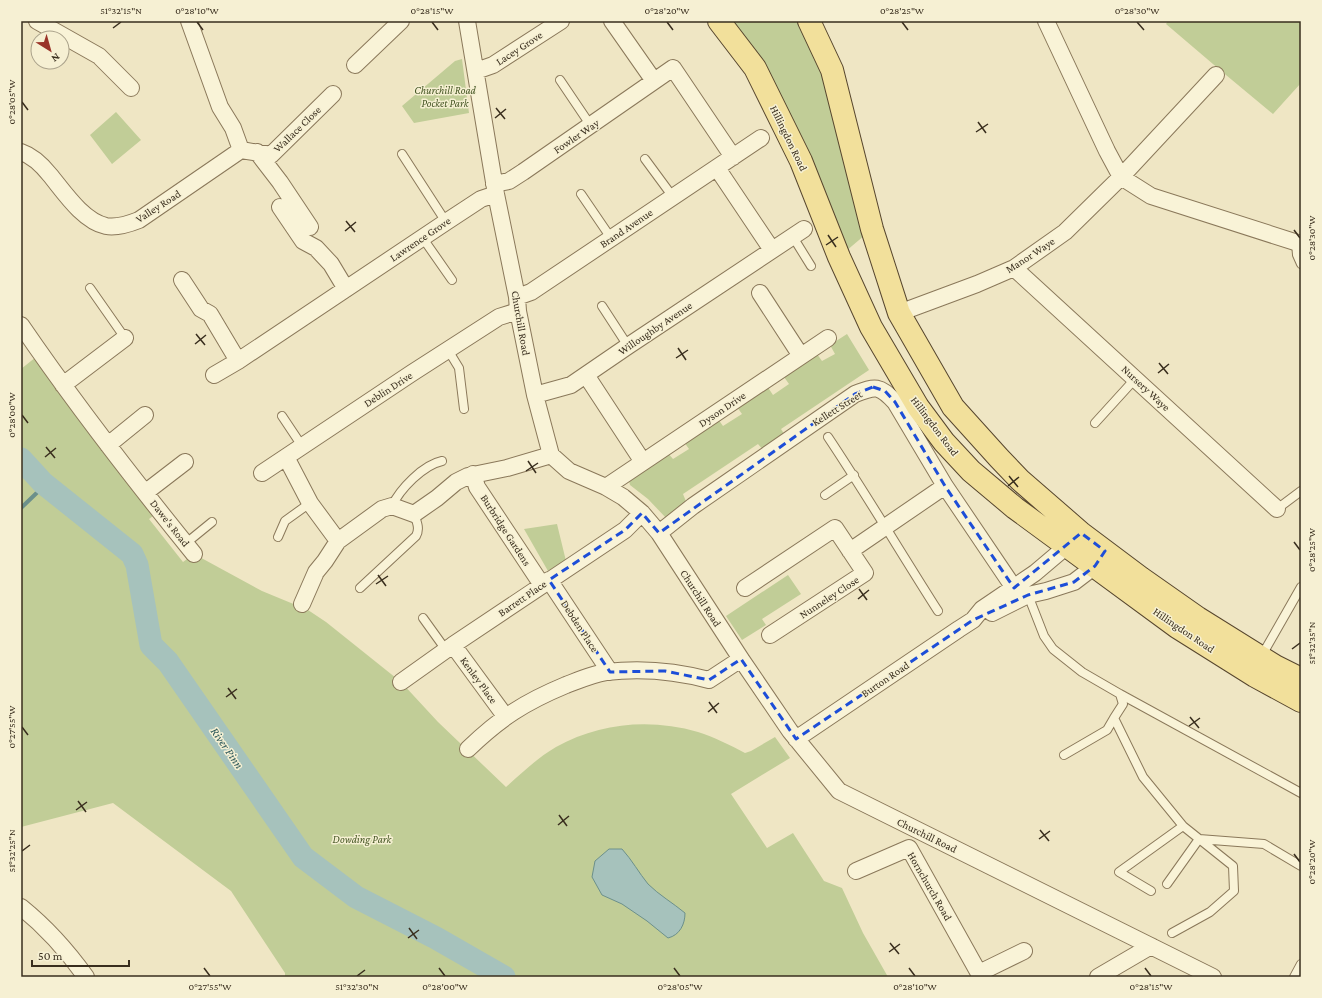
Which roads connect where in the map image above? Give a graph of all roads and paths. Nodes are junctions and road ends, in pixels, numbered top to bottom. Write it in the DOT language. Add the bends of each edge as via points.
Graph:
graph roads {
  1 [pos="37,21"];
  2 [pos="189,21"];
  3 [pos="467,21"];
  4 [pos="561,21"];
  5 [pos="612,21"];
  6 [pos="719,21"];
  7 [pos="809,21"];
  8 [pos="1046,21"];
  9 [pos="398,22"];
  10 [pos="355,64"];
  11 [pos="476,71"];
  12 [pos="1216,75"];
  13 [pos="560,80"];
  14 [pos="654,81"];
  15 [pos="131,88"];
  16 [pos="333,94"];
  17 [pos="590,126"];
  18 [pos="761,138"];
  19 [pos="241,150"];
  20 [pos="21,152"];
  21 [pos="257,152"];
  22 [pos="402,154"];
  23 [pos="733,157"];
  24 [pos="645,159"];
  25 [pos="717,168"];
  26 [pos="1121,177"];
  27 [pos="495,189"];
  28 [pos="581,194"];
  29 [pos="673,197"];
  30 [pos="280,207"];
  31 [pos="446,222"];
  32 [pos="310,227"];
  33 [pos="798,233"];
  34 [pos="422,237"];
  35 [pos="611,238"];
  36 [pos="1299,244"];
  37 [pos="772,250"];
  38 [pos="1301,264"];
  39 [pos="811,266"];
  40 [pos="1014,268"];
  41 [pos="182,280"];
  42 [pos="452,280"];
  43 [pos="90,288"];
  44 [pos="346,289"];
  45 [pos="760,293"];
  46 [pos="517,304"];
  47 [pos="602,306"];
  48 [pos="899,313"];
  49 [pos="21,326"];
  50 [pos="125,338"];
  51 [pos="828,338"];
  52 [pos="628,346"];
  53 [pos="448,350"];
  54 [pos="801,356"];
  55 [pos="238,361"];
  56 [pos="214,375"];
  57 [pos="586,375"];
  58 [pos="1135,379"];
  59 [pos="63,385"];
  60 [pos="535,395"];
  61 [pos="464,409"];
  62 [pos="145,415"];
  63 [pos="282,416"];
  64 [pos="1095,423"];
  65 [pos="828,437"];
  66 [pos="108,445"];
  67 [pos="302,446"];
  68 [pos="551,455"];
  69 [pos="286,457"];
  70 [pos="442,461"];
  71 [pos="185,462"];
  72 [pos="643,462"];
  73 [pos="262,473"];
  74 [pos="474,474"];
  75 [pos="854,475"];
  76 [pos="945,486"];
  77 [pos="606,487"];
  78 [pos="1301,491"];
  79 [pos="146,492"];
  80 [pos="825,495"];
  81 [pos="310,503"];
  82 [pos="392,506"];
  83 [pos="1277,509"];
  84 [pos="642,513"];
  85 [pos="414,514"];
  86 [pos="212,522"];
  87 [pos="884,526"];
  88 [pos="659,533"];
  89 [pos="278,537"];
  90 [pos="1074,540"];
  91 [pos="338,541"];
  92 [pos="190,549"];
  93 [pos="850,550"];
  94 [pos="1100,558"];
  95 [pos="546,582"];
  96 [pos="1301,587"];
  97 [pos="360,588"];
  98 [pos="745,588"];
  99 [pos="1021,591"];
  100 [pos="302,604"];
  101 [pos="938,611"];
  102 [pos="423,618"];
  103 [pos="770,635"];
  104 [pos="449,647"];
  105 [pos="1261,658"];
  106 [pos="741,660"];
  107 [pos="610,672"];
  108 [pos="1301,679"];
  109 [pos="401,682"];
  110 [pos="1120,694"];
  111 [pos="1301,701"];
  112 [pos="505,716"];
  113 [pos="1114,718"];
  114 [pos="796,739"];
  115 [pos="468,749"];
  116 [pos="1064,754"];
  117 [pos="1301,793"];
  118 [pos="1183,826"];
  119 [pos="1199,839"];
  120 [pos="1301,866"];
  121 [pos="856,871"];
  122 [pos="1167,884"];
  123 [pos="1151,891"];
  124 [pos="21,907"];
  125 [pos="1172,933"];
  126 [pos="1151,946"];
  127 [pos="1024,951"];
  128 [pos="1301,964"];
  129 [pos="980,975"];
  130 [pos="86,977"];
  131 [pos="1098,977"];
  132 [pos="1213,977"];
  133 [pos="1294,977"];
  1 -- 15 [label="street" via="98,56"];
  2 -- 19 [label="street" via="220,107 233,128"];
  3 -- 11 [label="street, Churchill Road"];
  4 -- 11 [label="street, Lacey Grove" via="493,65"];
  5 -- 14 [label="street"];
  6 -- 90 [label="main road, Hillingdon Road" via="755,68 801,161 839,257 871,327 918,407 944,442 971,471 1015,508"];
  7 -- 48 [label="main road, Hillingdon Road" via="832,70 872,229"];
  8 -- 26 [label="street"];
  9 -- 10 [label="street"];
  11 -- 27 [label="street, Churchill Road"];
  12 -- 26 [label="street, Manor Waye"];
  13 -- 17 [label="lane"];
  14 -- 17 [label="street, Fowler Way"];
  14 -- 23 [label="street, Fowler Way" via="673,68"];
  16 -- 21 [label="street, Wallace Close" via="271,155"];
  17 -- 27 [label="street, Fowler Way"];
  18 -- 23 [label="street, Brand Avenue"];
  19 -- 20 [label="street, Valley Road" via="139,220 111,226 101,224 83,213 36,160"];
  19 -- 21 [label="street"];
  21 -- 32 [label="street"];
  22 -- 31 [label="lane"];
  23 -- 25 [label="street, Brand Avenue"];
  24 -- 29 [label="lane"];
  25 -- 29 [label="street, Brand Avenue"];
  25 -- 37 [label="street"];
  26 -- 36 [label="street" via="1151,196"];
  26 -- 40 [label="street, Manor Waye" via="1065,232"];
  27 -- 31 [label="street, Lawrence Grove"];
  27 -- 46 [label="street, Churchill Road"];
  28 -- 35 [label="lane"];
  29 -- 35 [label="street, Brand Avenue"];
  30 -- 44 [label="street" via="303,241 316,248 331,264"];
  31 -- 34 [label="street, Lawrence Grove"];
  33 -- 37 [label="street, Willoughby Avenue"];
  33 -- 39 [label="lane"];
  34 -- 42 [label="lane"];
  34 -- 44 [label="street, Lawrence Grove"];
  35 -- 46 [label="street, Brand Avenue"];
  36 -- 38 [label="lane" via="1297,255"];
  37 -- 52 [label="street, Willoughby Avenue"];
  40 -- 48 [label="street, Manor Waye"];
  40 -- 58 [label="street, Nursery Waye"];
  41 -- 55 [label="street" via="201,309 210,314"];
  43 -- 50 [label="lane"];
  44 -- 55 [label="street, Lawrence Grove"];
  45 -- 54 [label="street"];
  46 -- 53 [label="street, Deblin Drive"];
  46 -- 60 [label="street, Churchill Road"];
  47 -- 52 [label="lane"];
  48 -- 90 [label="main road, Hillingdon Road" via="953,407"];
  49 -- 59 [label="street, Dawe's Road" via="35,352"];
  50 -- 59 [label="street"];
  51 -- 54 [label="street, Dyson Drive"];
  52 -- 57 [label="street, Willoughby Avenue"];
  53 -- 61 [label="lane" via="459,368"];
  53 -- 67 [label="street, Deblin Drive"];
  54 -- 72 [label="street, Dyson Drive"];
  55 -- 56 [label="street, Lawrence Grove"];
  57 -- 60 [label="street, Willoughby Avenue" via="571,386"];
  57 -- 72 [label="street"];
  58 -- 64 [label="lane"];
  58 -- 83 [label="street, Nursery Waye"];
  59 -- 66 [label="street, Dawe's Road"];
  60 -- 68 [label="street, Churchill Road"];
  62 -- 66 [label="street"];
  63 -- 67 [label="lane"];
  65 -- 75 [label="lane"];
  66 -- 79 [label="street, Dawe's Road"];
  67 -- 69 [label="street, Deblin Drive"];
  68 -- 74 [label="street"];
  68 -- 77 [label="street, Churchill Road" via="569,471"];
  69 -- 73 [label="street, Deblin Drive"];
  69 -- 81 [label="street"];
  70 -- 82 [label="lane" via="417,475 400,491"];
  71 -- 79 [label="street, Dawe's Road"];
  72 -- 77 [label="street, Dyson Drive"];
  74 -- 85 [label="street" via="456,482"];
  74 -- 95 [label="street, Burbridge Gardens" via="477,486"];
  75 -- 80 [label="lane"];
  75 -- 87 [label="lane"];
  76 -- 87 [label="street"];
  76 -- 88 [label="street, Kellett Street" via="895,402 885,392 873,388 855,394 693,506"];
  76 -- 99 [label="street, Kellett Street"];
  77 -- 84 [label="street, Churchill Road"];
  78 -- 83 [label="lane"];
  79 -- 92 [label="street, Dawe's Road"];
  81 -- 89 [label="lane" via="285,521"];
  81 -- 91 [label="street"];
  82 -- 85 [label="street"];
  82 -- 91 [label="street" via="382,509"];
  84 -- 88 [label="street, Churchill Road"];
  84 -- 95 [label="street, Barrett Place" via="625,530"];
  85 -- 97 [label="lane" via="418,527 416,536"];
  86 -- 92 [label="lane"];
  87 -- 93 [label="street"];
  87 -- 101 [label="lane"];
  88 -- 106 [label="street, Churchill Road"];
  90 -- 94 [label="main road, Hillingdon Road"];
  90 -- 99 [label="street, Burton Road"];
  91 -- 100 [label="street" via="316,572"];
  93 -- 98 [label="street, Nunneley Close" via="835,528"];
  93 -- 103 [label="street, Nunneley Close" via="865,573"];
  94 -- 99 [label="street, Burton Road" via="1074,582 1046,591"];
  94 -- 105 [label="main road, Hillingdon Road"];
  94 -- 111 [label="main road, Hillingdon Road" via="1178,627 1255,676"];
  95 -- 104 [label="street, Barrett Place"];
  95 -- 107 [label="street, Debden Place"];
  96 -- 105 [label="lane"];
  99 -- 110 [label="lane" via="1053,648 1082,672"];
  99 -- 114 [label="street, Burton Road" via="987,616 973,620"];
  102 -- 104 [label="lane"];
  104 -- 109 [label="street, Barrett Place"];
  104 -- 112 [label="street, Kenley Place"];
  105 -- 108 [label="main road, Hillingdon Road"];
  106 -- 107 [label="street" via="709,680 665,671"];
  106 -- 114 [label="street, Churchill Road"];
  107 -- 112 [label="street" via="576,681 549,692"];
  110 -- 113 [label="lane" via="1123,704"];
  110 -- 117 [label="lane"];
  112 -- 115 [label="street"];
  113 -- 116 [label="lane" via="1107,730"];
  113 -- 118 [label="lane" via="1143,777"];
  114 -- 126 [label="street, Churchill Road" via="839,791"];
  118 -- 119 [label="lane"];
  118 -- 123 [label="lane" via="1119,872"];
  119 -- 120 [label="lane" via="1264,844"];
  119 -- 122 [label="lane"];
  119 -- 125 [label="lane" via="1233,866 1234,891 1210,912"];
  121 -- 129 [label="street, Hornchurch Road" via="909,848"];
  124 -- 130 [label="street" via="46,928"];
  126 -- 131 [label="street"];
  126 -- 132 [label="street, Churchill Road"];
  127 -- 129 [label="street, Hornchurch Road"];
  128 -- 133 [label="lane"];
}
